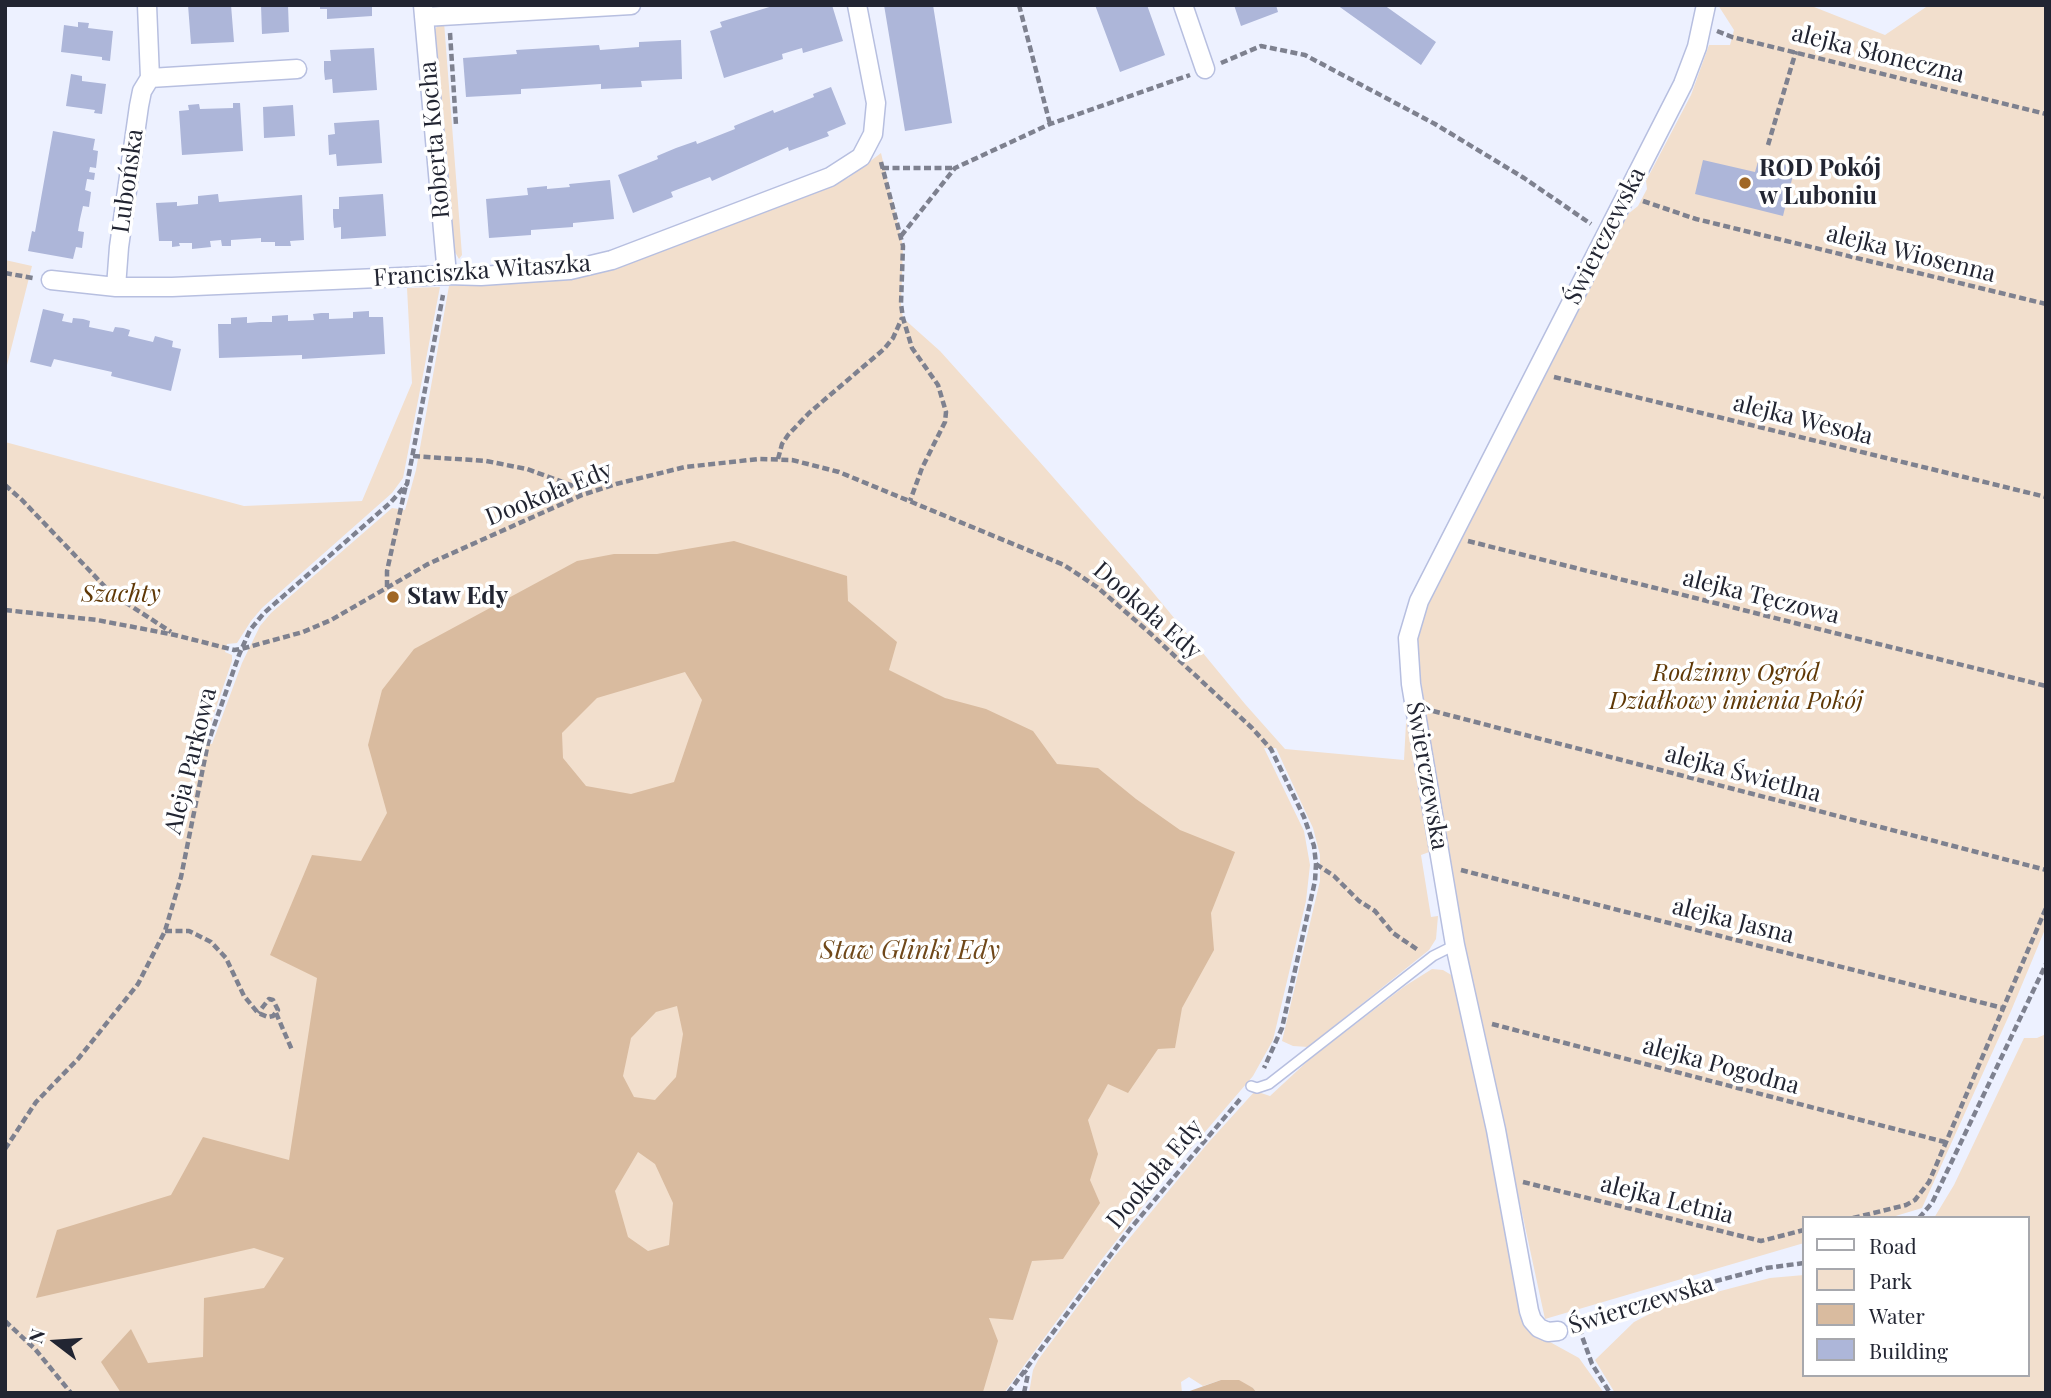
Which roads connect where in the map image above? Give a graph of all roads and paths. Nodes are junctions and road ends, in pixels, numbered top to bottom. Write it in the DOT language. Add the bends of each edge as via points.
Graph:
graph roads {
  1 [pos="147,5"];
  2 [pos="631,5"];
  3 [pos="857,5"];
  4 [pos="1019,5"];
  5 [pos="1183,5"];
  6 [pos="1706,5"];
  7 [pos="424,11"];
  8 [pos="1703,25"];
  9 [pos="1796,51"];
  10 [pos="297,69"];
  11 [pos="1205,69"];
  12 [pos="150,78"];
  13 [pos="2046,114"];
  14 [pos="1051,124"];
  15 [pos="873,134"];
  16 [pos="1768,145"];
  17 [pos="882,168"];
  18 [pos="955,169"];
  19 [pos="1647,203"];
  20 [pos="1609,231"];
  21 [pos="901,236"];
  22 [pos="5,273"];
  23 [pos="447,275"];
  24 [pos="51,280"];
  25 [pos="116,287"];
  26 [pos="2046,304"];
  27 [pos="903,318"];
  28 [pos="1559,365"];
  29 [pos="1553,376"];
  30 [pos="1546,388"];
  31 [pos="413,456"];
  32 [pos="778,459"];
  33 [pos="407,484"];
  34 [pos="5,485"];
  35 [pos="582,495"];
  36 [pos="2046,497"];
  37 [pos="910,500"];
  38 [pos="1473,529"];
  39 [pos="1467,541"];
  40 [pos="1462,552"];
  41 [pos="387,587"];
  42 [pos="5,610"];
  43 [pos="175,635"];
  44 [pos="241,649"];
  45 [pos="2046,686"];
  46 [pos="1430,699"];
  47 [pos="1432,711"];
  48 [pos="1434,724"];
  49 [pos="1316,864"];
  50 [pos="2046,870"];
  51 [pos="1457,878"];
  52 [pos="2046,908"];
  53 [pos="165,931"];
  54 [pos="1455,945"];
  55 [pos="1433,956"];
  56 [pos="2046,964"];
  57 [pos="2003,1008"];
  58 [pos="258,1013"];
  59 [pos="276,1013"];
  60 [pos="1491,1037"];
  61 [pos="292,1050"];
  62 [pos="1251,1086"];
  63 [pos="1945,1142"];
  64 [pos="5,1149"];
  65 [pos="1524,1193"];
  66 [pos="1861,1216"];
  67 [pos="1921,1216"];
  68 [pos="1802,1231"];
  69 [pos="1802,1263"];
  70 [pos="5,1321"];
  71 [pos="1579,1328"];
  72 [pos="1558,1331"];
  73 [pos="1024,1371"];
  74 [pos="71,1393"];
  75 [pos="1009,1393"];
  76 [pos="1024,1393"];
  77 [pos="1610,1393"];
  1 -- 12 [label="street, Lubońska"];
  2 -- 7 [label="street"];
  3 -- 15 [label="street" via="876,103"];
  4 -- 14 [label="path"];
  5 -- 11 [label="street"];
  6 -- 8 [label="street, Świerczewska"];
  7 -- 23 [label="street, Roberta Kocha"];
  8 -- 9 [label="path, alejka Słoneczna" via="1732,37"];
  8 -- 20 [label="street, Świerczewska" via="1683,84"];
  9 -- 13 [label="path, alejka Słoneczna"];
  9 -- 16 [label="path"];
  10 -- 12 [label="street"];
  11 -- 14 [label="path"];
  11 -- 20 [label="path" via="1261,46 1305,55 1435,124 1587,222"];
  12 -- 25 [label="street, Lubońska" via="139,106"];
  14 -- 18 [label="path"];
  15 -- 17 [label="path"];
  15 -- 23 [label="street, Franciszka Witaszka" via="861,157 830,177 612,260 569,270"];
  17 -- 18 [label="path"];
  17 -- 21 [label="path"];
  18 -- 21 [label="path"];
  19 -- 26 [label="path, alejka Wiosenna"];
  20 -- 54 [label="street, Świerczewska" via="1419,601 1410,628 1411,684"];
  21 -- 27 [label="path"];
  22 -- 24 [label="path"];
  23 -- 25 [label="street, Franciszka Witaszka"];
  23 -- 31 [label="path"];
  24 -- 25 [label="street, Franciszka Witaszka"];
  27 -- 32 [label="path" via="884,349 788,435"];
  27 -- 37 [label="path" via="912,348 938,385 946,412"];
  28 -- 29 [label="path"];
  29 -- 30 [label="path"];
  29 -- 36 [label="path, alejka Wesoła"];
  31 -- 33 [label="path"];
  31 -- 35 [label="path" via="527,469 571,485"];
  32 -- 35 [label="path, Dookoła Edy" via="685,467"];
  32 -- 37 [label="path, Dookoła Edy" via="818,465"];
  33 -- 41 [label="path"];
  33 -- 44 [label="path, Aleja Parkowa" via="264,612"];
  34 -- 43 [label="path" via="111,593"];
  35 -- 41 [label="path, Dookoła Edy"];
  37 -- 49 [label="path, Dookoła Edy" via="1065,565 1151,634 1271,749 1304,817"];
  38 -- 39 [label="path"];
  39 -- 40 [label="path"];
  39 -- 45 [label="path, alejka Tęczowa"];
  41 -- 44 [label="path, Dookoła Edy" via="303,632"];
  42 -- 43 [label="path"];
  43 -- 44 [label="path"];
  44 -- 53 [label="path, Aleja Parkowa" via="208,743 181,877"];
  46 -- 47 [label="path"];
  47 -- 48 [label="path"];
  47 -- 50 [label="path, alejka Świetlna"];
  49 -- 55 [label="path" via="1375,911 1393,933"];
  49 -- 62 [label="path, Dookoła Edy" via="1282,1028 1270,1058"];
  51 -- 57 [label="path, alejka Jasna" via="1455,868"];
  52 -- 57 [label="path"];
  53 -- 58 [label="path" via="189,932 211,942 226,958 244,996"];
  53 -- 64 [label="path, Aleja Parkowa" via="138,984 78,1059 36,1102"];
  54 -- 55 [label="lane"];
  54 -- 72 [label="street, Świerczewska" via="1496,1130 1529,1311 1539,1328"];
  55 -- 62 [label="lane" via="1269,1084"];
  56 -- 67 [label="path" via="1932,1203"];
  57 -- 63 [label="path"];
  58 -- 59 [label="path" via="268,1017"];
  58 -- 59 [label="path" via="269,999"];
  59 -- 61 [label="path"];
  60 -- 63 [label="path, alejka Pogodna" via="1488,1023"];
  62 -- 73 [label="path, Dookoła Edy" via="1130,1229"];
  63 -- 66 [label="path" via="1929,1182 1915,1200"];
  65 -- 68 [label="path, alejka Letnia" via="1521,1181 1761,1241"];
  69 -- 71 [label="path, Świerczewska" via="1670,1293"];
  70 -- 74 [label="path"];
  71 -- 72 [label="path, Świerczewska"];
  71 -- 77 [label="path" via="1592,1364"];
  73 -- 75 [label="path, Dookoła Edy"];
  73 -- 76 [label="path" via="1028,1374"];
}
